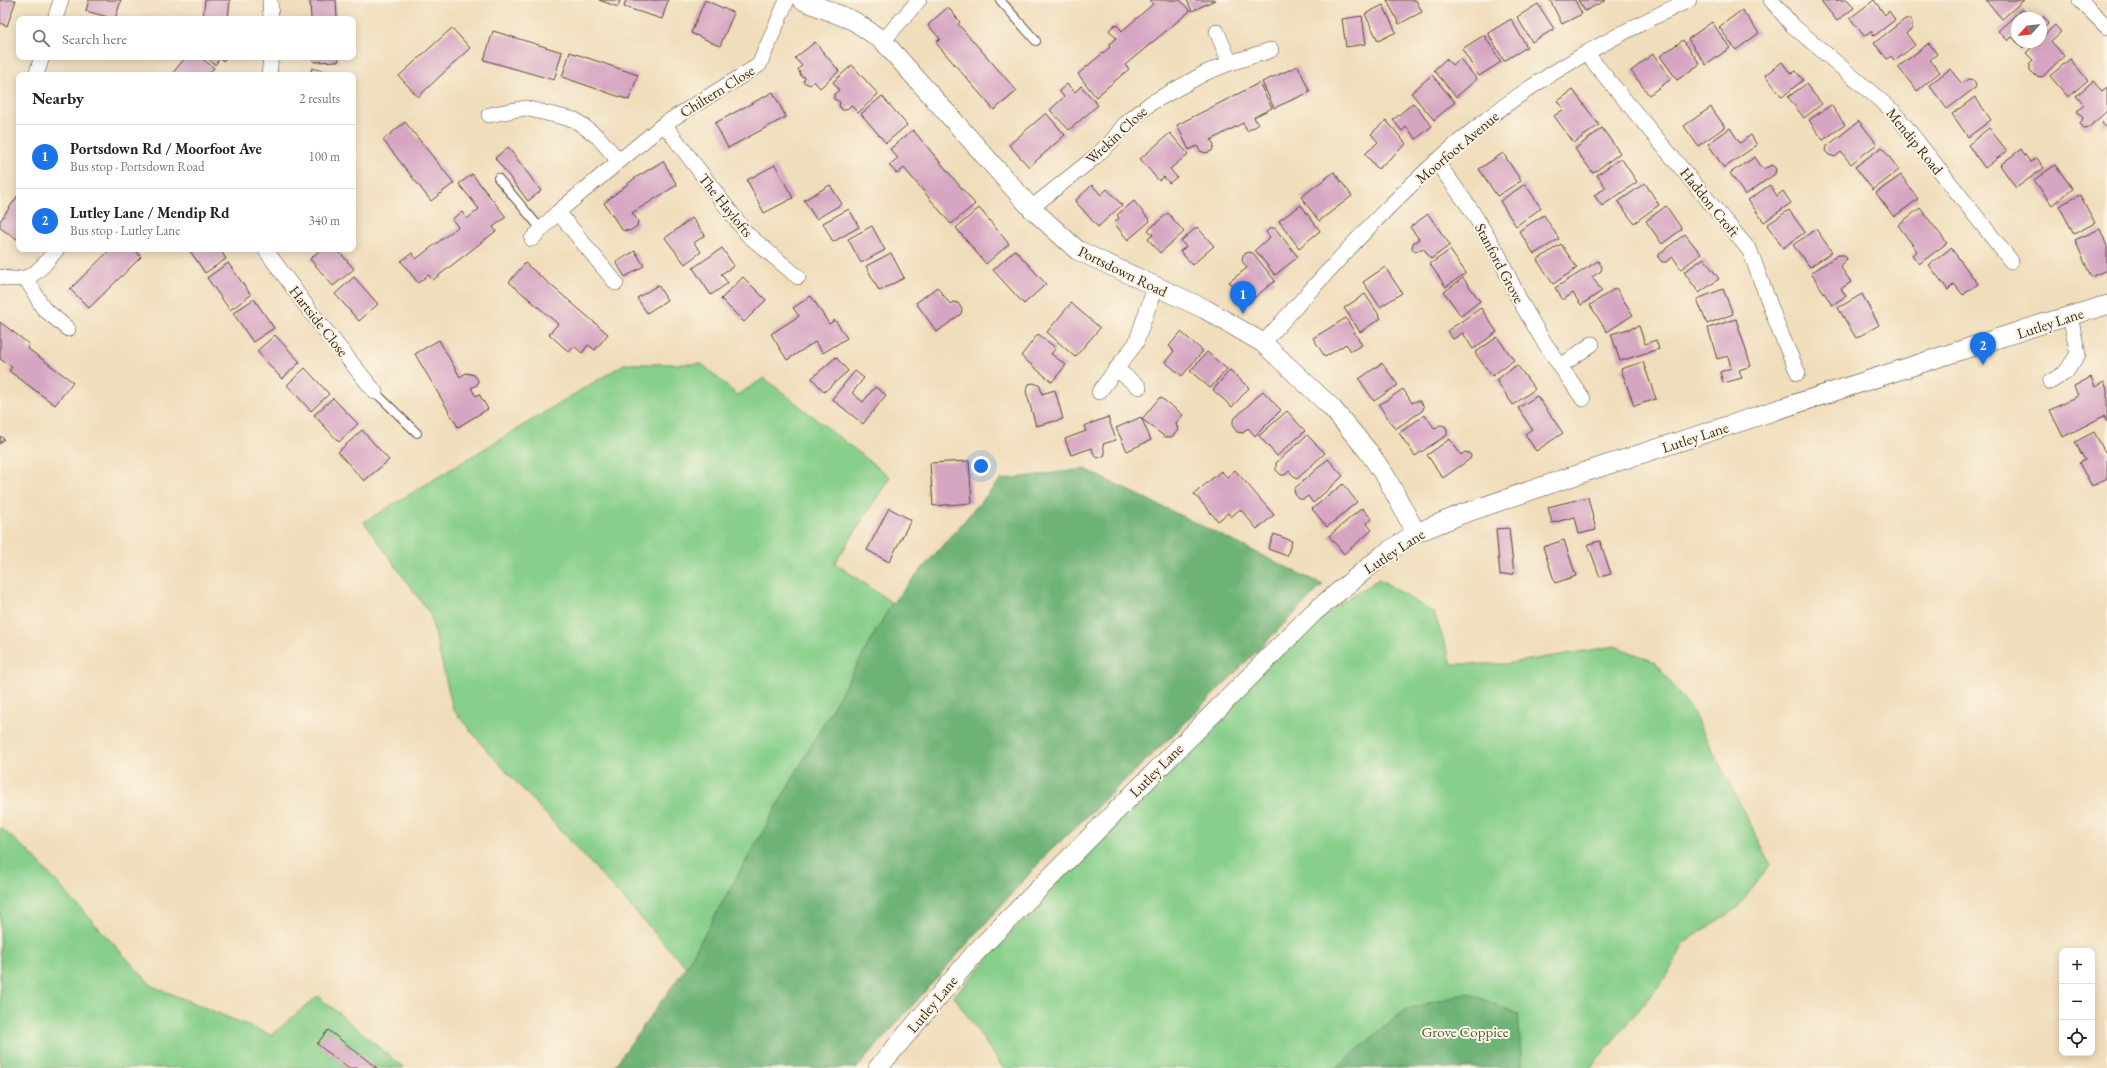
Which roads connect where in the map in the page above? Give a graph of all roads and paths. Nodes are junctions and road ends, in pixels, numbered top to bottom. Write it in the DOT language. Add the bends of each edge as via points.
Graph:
graph roads {
  1 [pos="61,0"];
  2 [pos="270,0"];
  3 [pos="788,0"];
  4 [pos="802,0"];
  5 [pos="918,0"];
  6 [pos="1000,0"];
  7 [pos="1689,0"];
  8 [pos="1771,0"];
  9 [pos="2080,0"];
  10 [pos="56,16"];
  11 [pos="271,16"];
  12 [pos="2107,27"];
  13 [pos="1217,32"];
  14 [pos="883,41"];
  15 [pos="1036,41"];
  16 [pos="1271,50"];
  17 [pos="1586,53"];
  18 [pos="41,60"];
  19 [pos="271,60"];
  20 [pos="1230,63"];
  21 [pos="37,72"];
  22 [pos="269,72"];
  23 [pos="489,114"];
  24 [pos="664,124"];
  25 [pos="619,161"];
  26 [pos="1436,161"];
  27 [pos="498,178"];
  28 [pos="1030,208"];
  29 [pos="558,212"];
  30 [pos="536,234"];
  31 [pos="55,252"];
  32 [pos="267,252"];
  33 [pos="2011,261"];
  34 [pos="0,278"];
  35 [pos="26,278"];
  36 [pos="798,278"];
  37 [pos="616,283"];
  38 [pos="1155,287"];
  39 [pos="2107,305"];
  40 [pos="2070,316"];
  41 [pos="68,329"];
  42 [pos="1263,343"];
  43 [pos="1592,344"];
  44 [pos="1562,366"];
  45 [pos="1116,369"];
  46 [pos="1798,373"];
  47 [pos="2050,382"];
  48 [pos="1139,387"];
  49 [pos="375,392"];
  50 [pos="1099,392"];
  51 [pos="1583,399"];
  52 [pos="418,433"];
  53 [pos="1416,533"];
  54 [pos="878,1068"];
  1 -- 10 [label="street"];
  2 -- 11 [label="street"];
  3 -- 24 [label="street, Chiltern Close" via="759,65"];
  4 -- 14 [label="street, Portsdown Road" via="854,21"];
  5 -- 14 [label="street"];
  6 -- 15 [label="lane"];
  7 -- 17 [label="street, Moorfoot Avenue"];
  8 -- 33 [label="street, Mendip Road" via="1792,25 1894,112"];
  9 -- 12 [label="street"];
  13 -- 20 [label="street"];
  14 -- 28 [label="street, Portsdown Road"];
  16 -- 20 [label="street, Wrekin Close"];
  17 -- 26 [label="street, Moorfoot Avenue" via="1526,91"];
  17 -- 46 [label="street, Haddon Croft" via="1750,251"];
  18 -- 21 [label="street"];
  19 -- 22 [label="street"];
  20 -- 28 [label="street, Wrekin Close" via="1205,73 1151,104 1124,125 1095,157"];
  23 -- 25 [label="street" via="525,108 575,120 598,137"];
  24 -- 25 [label="street, Chiltern Close"];
  24 -- 36 [label="street, The Haylofts" via="747,234"];
  25 -- 29 [label="street, Chiltern Close"];
  26 -- 42 [label="street, Moorfoot Avenue" via="1372,223"];
  26 -- 44 [label="street, Stanford Grove" via="1470,208 1498,254 1520,301"];
  27 -- 30 [label="lane"];
  28 -- 38 [label="street, Portsdown Road" via="1077,250"];
  29 -- 30 [label="street, Chiltern Close"];
  29 -- 37 [label="street"];
  31 -- 35 [label="street" via="38,272"];
  32 -- 49 [label="street, Hartside Close" via="313,315"];
  34 -- 35 [label="street" via="12,281"];
  35 -- 41 [label="street" via="43,308"];
  38 -- 42 [label="street, Portsdown Road" via="1205,309"];
  38 -- 45 [label="street" via="1136,343"];
  39 -- 40 [label="street, Lutley Lane"];
  40 -- 47 [label="street" via="2078,354 2066,372"];
  40 -- 53 [label="street, Lutley Lane" via="1585,472 1462,514"];
  42 -- 53 [label="street, Portsdown Road" via="1332,408 1368,451 1386,477"];
  43 -- 44 [label="street"];
  44 -- 51 [label="street, Stanford Grove"];
  45 -- 48 [label="street"];
  45 -- 50 [label="street"];
  49 -- 52 [label="lane"];
  53 -- 54 [label="street, Lutley Lane" via="1383,556 1314,612 976,952"];
}
